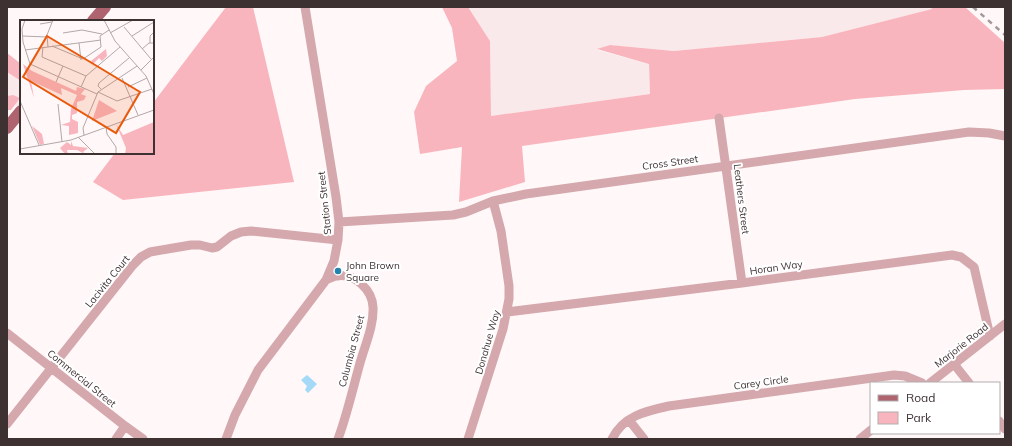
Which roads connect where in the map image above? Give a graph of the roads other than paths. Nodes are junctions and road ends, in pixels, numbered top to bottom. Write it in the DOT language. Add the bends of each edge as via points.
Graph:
graph roads {
  1 [pos="105,7"];
  2 [pos="305,7"];
  3 [pos="94,20"];
  4 [pos="20,112"];
  5 [pos="719,118"];
  6 [pos="7,128"];
  7 [pos="1005,136"];
  8 [pos="727,165"];
  9 [pos="493,202"];
  10 [pos="339,222"];
  11 [pos="338,240"];
  12 [pos="334,261"];
  13 [pos="349,277"];
  14 [pos="326,280"];
  15 [pos="742,283"];
  16 [pos="507,312"];
  17 [pos="1005,324"];
  18 [pos="7,332"];
  19 [pos="990,336"];
  20 [pos="954,364"];
  21 [pos="53,368"];
  22 [pos="920,382"];
  23 [pos="931,382"];
  24 [pos="968,382"];
  25 [pos="629,420"];
  26 [pos="7,424"];
  27 [pos="125,426"];
  28 [pos="870,431"];
  29 [pos="116,439"];
  30 [pos="143,439"];
  31 [pos="226,439"];
  32 [pos="338,439"];
  33 [pos="468,439"];
  34 [pos="612,439"];
  35 [pos="644,439"];
  36 [pos="860,439"];
  1 -- 3 [label="main road"];
  2 -- 10 [label="street, Station Street"];
  4 -- 6 [label="main road"];
  5 -- 8 [label="street, Leathers Street"];
  7 -- 8 [label="street, Cross Street" via="969,132"];
  8 -- 9 [label="street, Cross Street" via="526,194"];
  8 -- 15 [label="street, Leathers Street"];
  9 -- 10 [label="street, Cross Street" via="453,215"];
  9 -- 16 [label="street, Donahue Way" via="501,231 509,286"];
  10 -- 11 [label="street, Station Street"];
  11 -- 12 [label="street, Station Street"];
  11 -- 21 [label="street, Lacivita Court" via="251,231 231,236 217,247 191,245 146,254 133,265"];
  12 -- 13 [label="street, Columbia Street"];
  12 -- 14 [label="street, Station Street"];
  13 -- 14 [label="street" via="337,276"];
  13 -- 32 [label="street, Columbia Street" via="369,292 372,313 368,338"];
  14 -- 31 [label="street, Station Street" via="258,370"];
  15 -- 16 [label="street, Horan Way"];
  15 -- 19 [label="street, Horan Way" via="952,255 961,257 974,267"];
  16 -- 33 [label="street, Donahue Way"];
  17 -- 19 [label="street, Marjorie Road"];
  18 -- 21 [label="street, Commercial Street"];
  19 -- 20 [label="street, Marjorie Road"];
  20 -- 23 [label="street, Marjorie Road"];
  20 -- 24 [label="street"];
  21 -- 26 [label="street, Lacivita Court"];
  21 -- 27 [label="street, Commercial Street"];
  22 -- 25 [label="street, Carey Circle" via="894,375 669,406 646,411"];
  25 -- 34 [label="street, Carey Circle" via="617,430"];
  25 -- 35 [label="street"];
  27 -- 29 [label="street"];
  27 -- 30 [label="street, Commercial Street"];
  28 -- 36 [label="street"];
}
